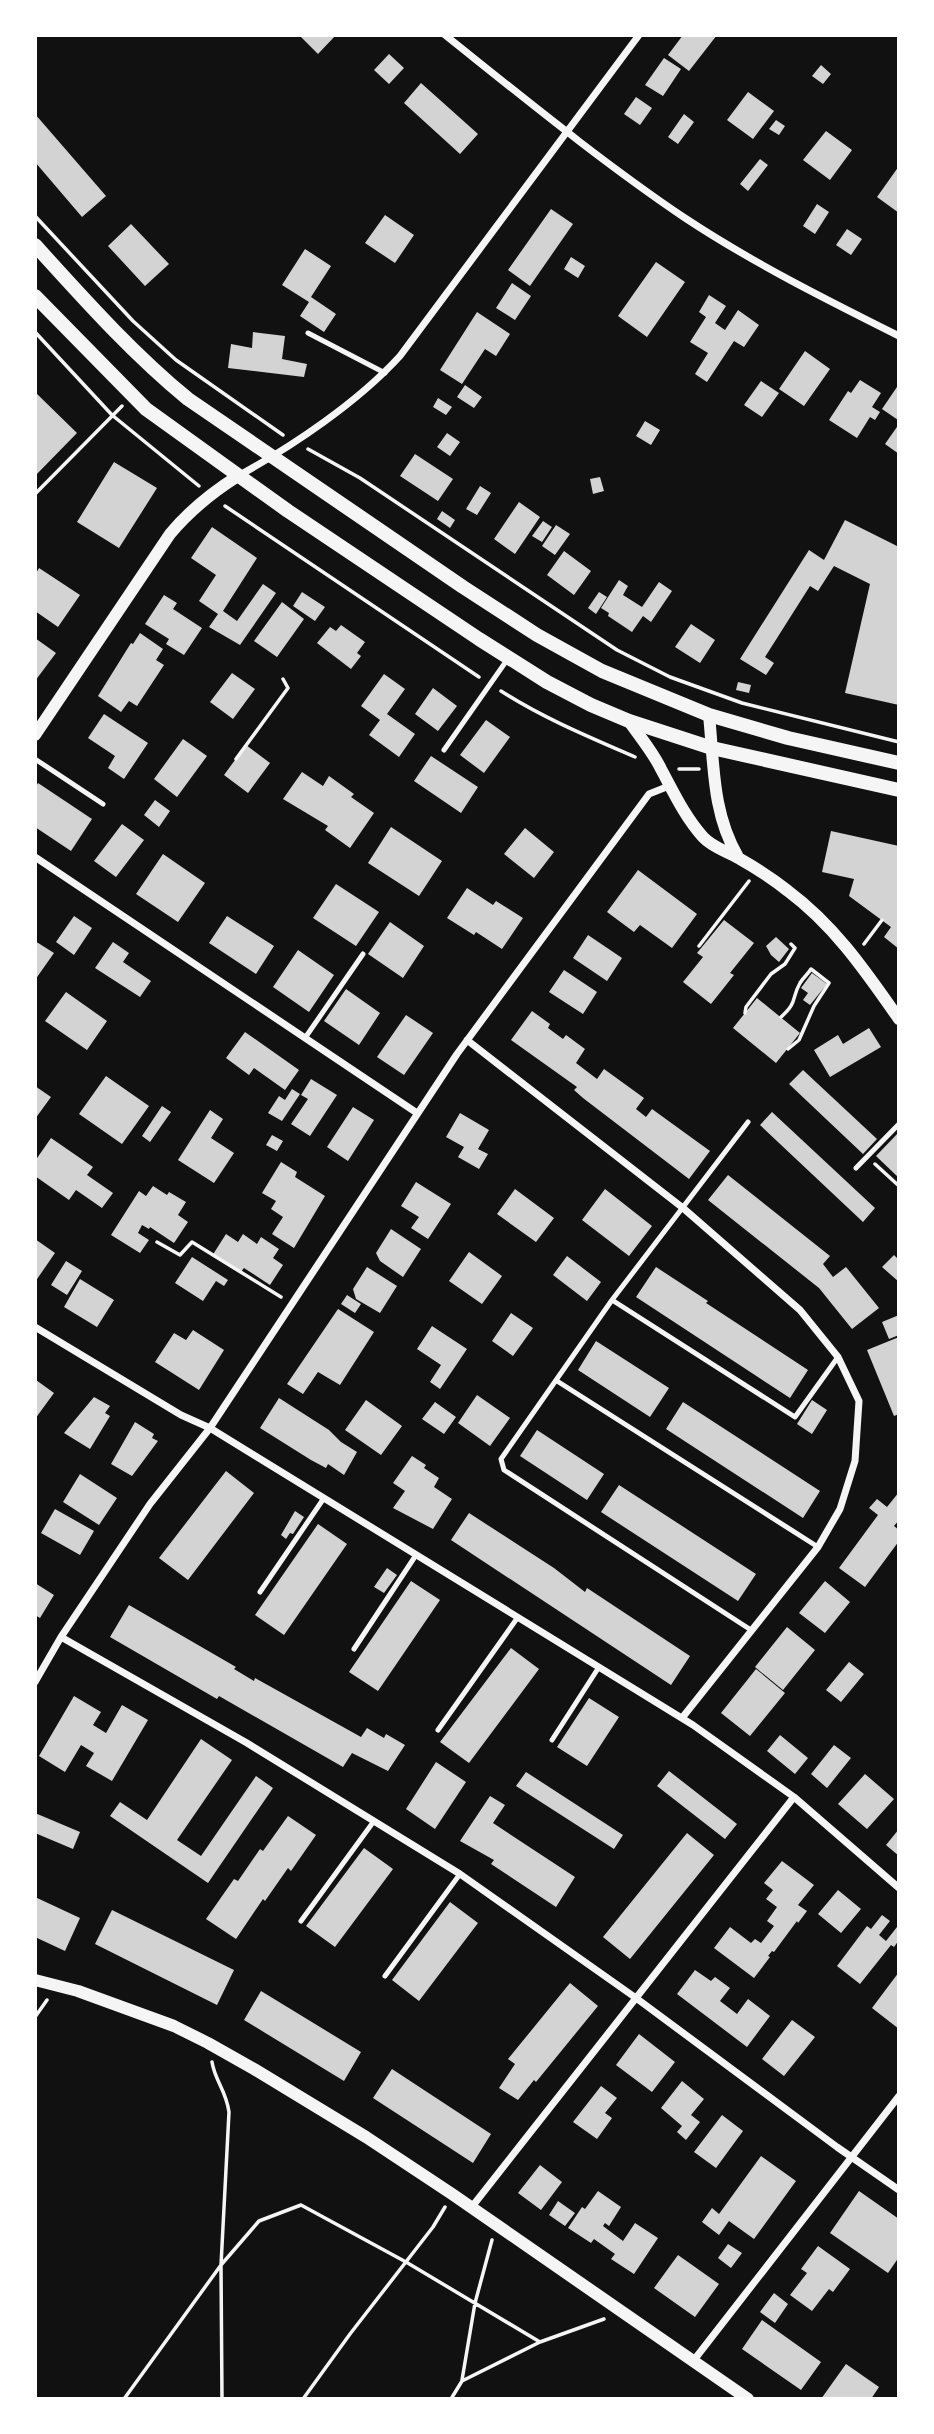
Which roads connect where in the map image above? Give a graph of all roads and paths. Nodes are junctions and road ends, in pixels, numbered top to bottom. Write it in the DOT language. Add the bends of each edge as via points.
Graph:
graph roads {
  1 [pos="445,35"];
  2 [pos="639,35"];
  3 [pos="567,132"];
  4 [pos="35,216"];
  5 [pos="35,245"];
  6 [pos="35,296"];
  7 [pos="308,332"];
  8 [pos="899,336"];
  9 [pos="384,373"];
  10 [pos="132,396"];
  11 [pos="296,443"];
  12 [pos="274,457"];
  13 [pos="238,476"];
  14 [pos="35,494"];
  15 [pos="509,658"];
  16 [pos="283,678"];
  17 [pos="709,715"];
  18 [pos="629,721"];
  19 [pos="35,735"];
  20 [pos="899,742"];
  21 [pos="712,748"];
  22 [pos="444,750"];
  23 [pos="35,759"];
  24 [pos="236,759"];
  25 [pos="899,763"];
  26 [pos="669,786"];
  27 [pos="899,790"];
  28 [pos="103,804"];
  29 [pos="35,857"];
  30 [pos="738,857"];
  31 [pos="758,870"];
  32 [pos="882,920"];
  33 [pos="790,944"];
  34 [pos="699,946"];
  35 [pos="363,954"];
  36 [pos="855,957"];
  37 [pos="745,1013"];
  38 [pos="781,1017"];
  39 [pos="899,1019"];
  40 [pos="305,1038"];
  41 [pos="467,1040"];
  42 [pos="788,1049"];
  43 [pos="417,1113"];
  44 [pos="748,1122"];
  45 [pos="899,1124"];
  46 [pos="867,1156"];
  47 [pos="856,1168"];
  48 [pos="899,1186"];
  49 [pos="682,1209"];
  50 [pos="157,1242"];
  51 [pos="283,1298"];
  52 [pos="612,1300"];
  53 [pos="35,1327"];
  54 [pos="838,1357"];
  55 [pos="557,1381"];
  56 [pos="210,1428"];
  57 [pos="324,1498"];
  58 [pos="818,1547"];
  59 [pos="416,1555"];
  60 [pos="260,1592"];
  61 [pos="518,1617"];
  62 [pos="751,1630"];
  63 [pos="61,1637"];
  64 [pos="354,1649"];
  65 [pos="599,1667"];
  66 [pos="35,1682"];
  67 [pos="682,1718"];
  68 [pos="438,1730"];
  69 [pos="552,1740"];
  70 [pos="794,1797"];
  71 [pos="374,1821"];
  72 [pos="460,1874"];
  73 [pos="899,1888"];
  74 [pos="301,1921"];
  75 [pos="385,1976"];
  76 [pos="35,1980"];
  77 [pos="636,1998"];
  78 [pos="208,2043"];
  79 [pos="899,2096"];
  80 [pos="851,2157"];
  81 [pos="899,2190"];
  82 [pos="452,2194"];
  83 [pos="471,2208"];
  84 [pos="496,2225"];
  85 [pos="406,2262"];
  86 [pos="220,2265"];
  87 [pos="475,2303"];
  88 [pos="622,2312"];
  89 [pos="540,2342"];
  90 [pos="694,2360"];
  91 [pos="462,2381"];
  92 [pos="124,2399"];
  93 [pos="222,2399"];
  94 [pos="303,2399"];
  95 [pos="451,2399"];
  96 [pos="748,2399"];
  1 -- 3 [label="street"];
  2 -- 3 [label="street"];
  3 -- 8 [label="street" via="686,218"];
  3 -- 9 [label="street"];
  4 -- 11 [label="path" via="176,360"];
  5 -- 12 [label="main road" via="147,366"];
  6 -- 10 [label="main road"];
  7 -- 9 [label="lane"];
  9 -- 11 [label="street"];
  10 -- 13 [label="main road"];
  10 -- 14 [label="path"];
  11 -- 12 [label="street"];
  11 -- 20 [label="path" via="360,478 617,650 670,677 742,703"];
  12 -- 13 [label="street"];
  12 -- 17 [label="main road" via="537,635 602,671"];
  13 -- 15 [label="main road"];
  13 -- 19 [label="street" via="188,512 170,534"];
  15 -- 18 [label="main road"];
  15 -- 22 [label="lane"];
  16 -- 24 [label="path" via="288,688"];
  17 -- 21 [label="street"];
  17 -- 25 [label="main road"];
  18 -- 21 [label="main road"];
  18 -- 26 [label="street"];
  21 -- 27 [label="main road"];
  21 -- 30 [label="street" via="718,808"];
  23 -- 28 [label="lane"];
  26 -- 30 [label="street" via="704,839"];
  26 -- 41 [label="street" via="649,794"];
  29 -- 40 [label="street"];
  30 -- 31 [label="street"];
  31 -- 34 [label="path"];
  31 -- 36 [label="street" via="815,913"];
  32 -- 36 [label="path"];
  33 -- 37 [label="path" via="795,948 785,964 771,974"];
  35 -- 40 [label="lane"];
  36 -- 39 [label="street"];
  38 -- 42 [label="path" via="811,970 829,983 799,1040"];
  40 -- 43 [label="street"];
  41 -- 43 [label="street"];
  41 -- 49 [label="street"];
  43 -- 56 [label="street"];
  44 -- 49 [label="lane"];
  45 -- 46 [label="lane"];
  46 -- 47 [label="lane"];
  46 -- 48 [label="path"];
  49 -- 52 [label="lane"];
  49 -- 54 [label="street" via="800,1310"];
  50 -- 51 [label="path" via="180,1255 192,1242"];
  52 -- 54 [label="lane" via="795,1417"];
  52 -- 55 [label="lane"];
  53 -- 56 [label="street"];
  54 -- 58 [label="street" via="859,1401 855,1461 840,1509"];
  55 -- 58 [label="lane"];
  55 -- 62 [label="lane" via="500,1459 504,1470"];
  56 -- 57 [label="street"];
  56 -- 63 [label="street" via="150,1504"];
  57 -- 59 [label="street"];
  57 -- 60 [label="lane"];
  58 -- 62 [label="street"];
  59 -- 61 [label="street"];
  59 -- 64 [label="lane"];
  61 -- 65 [label="street"];
  61 -- 68 [label="lane"];
  62 -- 67 [label="street"];
  63 -- 66 [label="street"];
  63 -- 71 [label="street"];
  65 -- 67 [label="street"];
  65 -- 69 [label="lane"];
  67 -- 70 [label="street"];
  70 -- 73 [label="street"];
  70 -- 77 [label="street"];
  71 -- 72 [label="street"];
  71 -- 74 [label="lane"];
  72 -- 75 [label="lane"];
  72 -- 77 [label="street"];
  76 -- 78 [label="street" via="127,2008"];
  77 -- 80 [label="street"];
  77 -- 83 [label="street"];
  78 -- 82 [label="street"];
  78 -- 86 [label="path" via="229,2112"];
  79 -- 80 [label="street"];
  80 -- 81 [label="street"];
  80 -- 90 [label="street"];
  82 -- 83 [label="street"];
  82 -- 85 [label="path"];
  83 -- 84 [label="street"];
  84 -- 87 [label="path"];
  84 -- 88 [label="street"];
  85 -- 86 [label="path" via="301,2205 260,2221"];
  85 -- 87 [label="path"];
  85 -- 94 [label="path"];
  86 -- 92 [label="path"];
  86 -- 93 [label="path"];
  87 -- 89 [label="path"];
  87 -- 91 [label="path"];
  88 -- 89 [label="path"];
  88 -- 90 [label="street"];
  89 -- 91 [label="path"];
  90 -- 96 [label="street"];
  91 -- 95 [label="path"];
}
